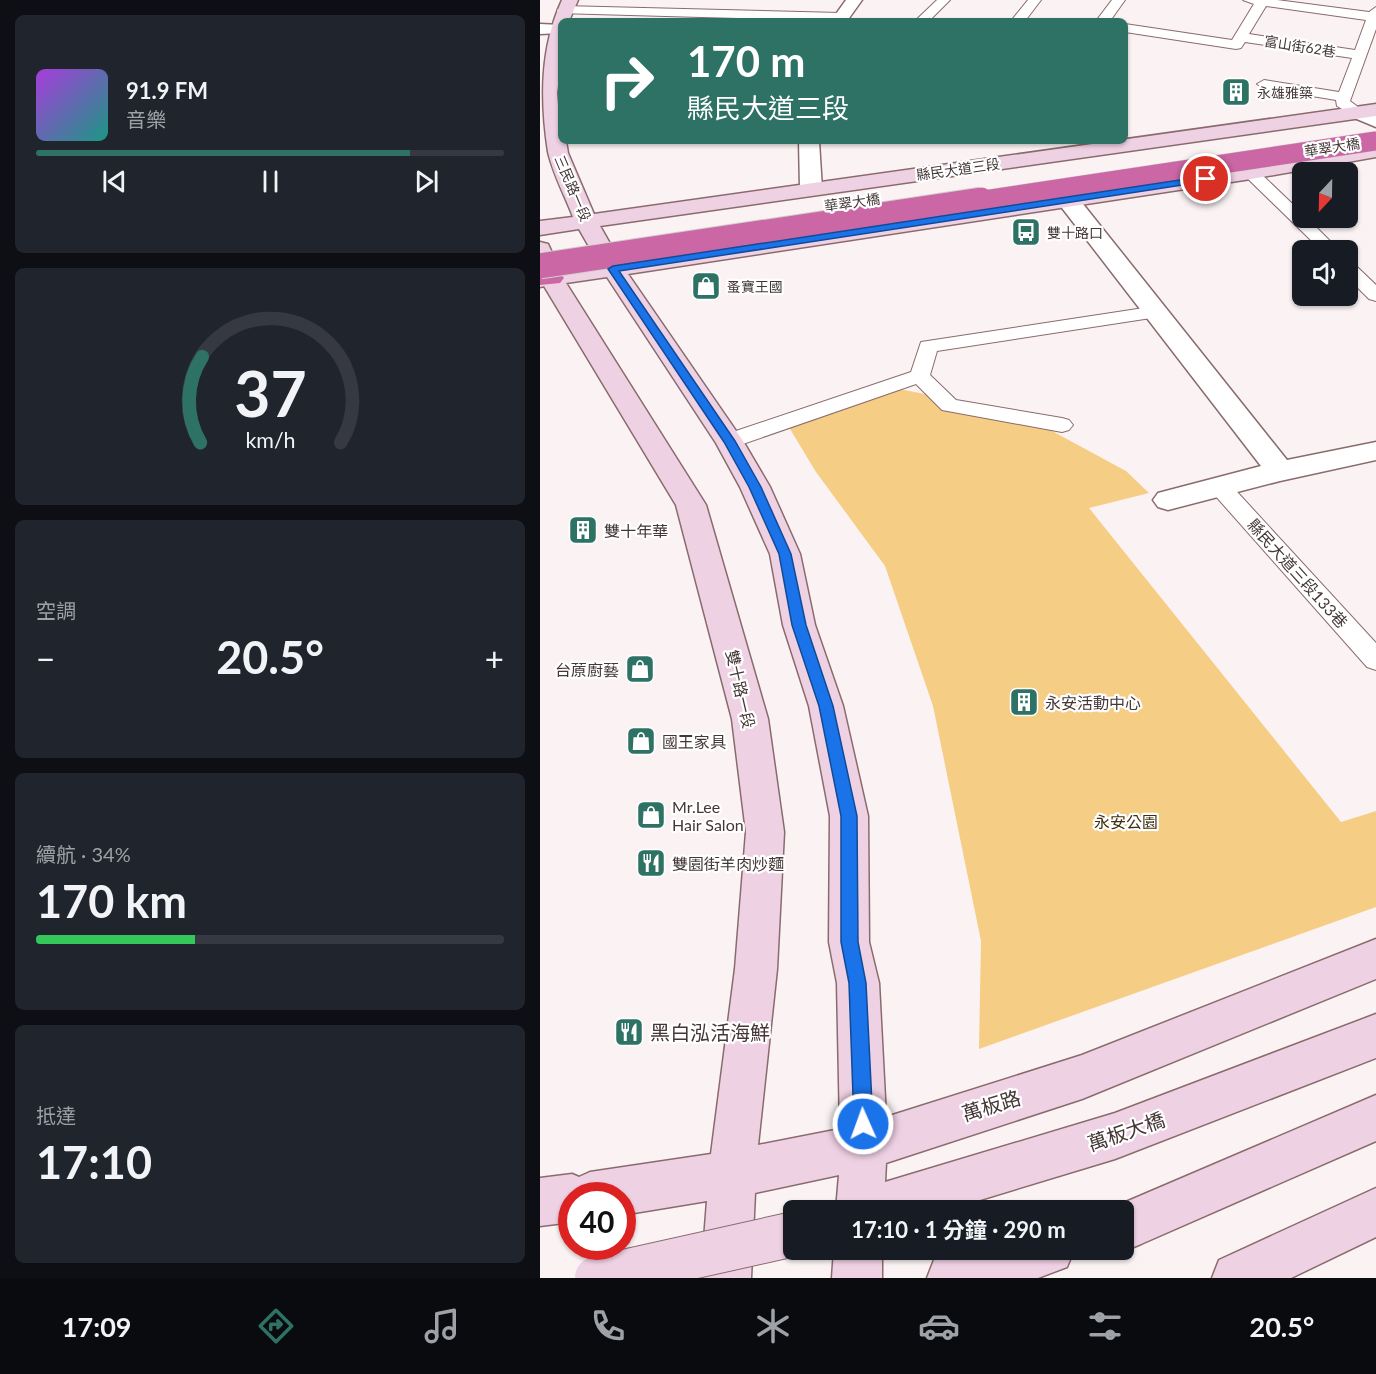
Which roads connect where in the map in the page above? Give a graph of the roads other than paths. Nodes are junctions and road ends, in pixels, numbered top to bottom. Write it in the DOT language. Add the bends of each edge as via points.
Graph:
graph roads {
  1 [pos="732,0"];
  2 [pos="854,0"];
  3 [pos="944,0"];
  4 [pos="1035,0"];
  5 [pos="1119,0"];
  6 [pos="1255,1"];
  7 [pos="727,13"];
  8 [pos="557,17"];
  9 [pos="821,18"];
  10 [pos="841,18"];
  11 [pos="925,18"];
  12 [pos="1020,18"];
  13 [pos="1104,18"];
  14 [pos="1374,21"];
  15 [pos="1128,28"];
  16 [pos="1240,37"];
  17 [pos="1360,64"];
  18 [pos="1264,84"];
  19 [pos="1344,97"];
  20 [pos="1372,116"];
  21 [pos="1376,141"];
  22 [pos="809,144"];
  23 [pos="1376,151"];
  24 [pos="1251,173"];
  25 [pos="811,189"];
  26 [pos="1067,199"];
  27 [pos="540,228"];
  28 [pos="591,228"];
  29 [pos="1321,240"];
  30 [pos="540,243"];
  31 [pos="786,244"];
  32 [pos="613,269"];
  33 [pos="542,270"];
  34 [pos="1358,278"];
  35 [pos="1376,295"];
  36 [pos="1157,312"];
  37 [pos="920,376"];
  38 [pos="1062,425"];
  39 [pos="729,441"];
  40 [pos="1376,451"];
  41 [pos="1280,471"];
  42 [pos="1220,487"];
  43 [pos="1168,500"];
  44 [pos="1376,660"];
  45 [pos="1376,959"];
  46 [pos="1376,1036"];
  47 [pos="1376,1118"];
  48 [pos="864,1147"];
  49 [pos="732,1174"];
  50 [pos="636,1189"];
  51 [pos="558,1200"];
  52 [pos="861,1200"];
  53 [pos="904,1200"];
  54 [pos="540,1202"];
  55 [pos="1376,1212"];
  56 [pos="1134,1223"];
  57 [pos="783,1236"];
  58 [pos="858,1260"];
  59 [pos="1015,1260"];
  60 [pos="597,1278"];
  61 [pos="726,1278"];
  62 [pos="857,1278"];
  63 [pos="952,1278"];
  64 [pos="1237,1278"];
  1 -- 7 [label="lane"];
  2 -- 10 [label="street"];
  3 -- 11 [label="lane"];
  4 -- 12 [label="lane"];
  5 -- 13 [label="lane"];
  6 -- 14 [label="lane, 富山街62巷"];
  6 -- 16 [label="lane"];
  7 -- 8 [label="lane"];
  7 -- 9 [label="lane"];
  8 -- 28 [label="street, 三民路一段" via="548,93 558,153"];
  14 -- 17 [label="lane, 富山街62巷"];
  15 -- 16 [label="lane, 富山街62巷" via="1236,45"];
  16 -- 17 [label="lane, 富山街62巷"];
  17 -- 19 [label="lane, 富山街62巷"];
  18 -- 19 [label="lane"];
  19 -- 20 [label="lane" via="1342,104"];
  20 -- 25 [label="street, 縣民大道三段"];
  20 -- 30 [label="highway, 華翠大橋" via="697,225"];
  21 -- 33 [label="highway, 華翠大橋, bridge"];
  22 -- 25 [label="street"];
  23 -- 24 [label="street"];
  24 -- 26 [label="street"];
  24 -- 29 [label="lane"];
  25 -- 28 [label="street, 縣民大道三段"];
  25 -- 31 [label="street" via="820,201 823,217 818,231"];
  26 -- 31 [label="street"];
  26 -- 36 [label="street"];
  27 -- 28 [label="street, 縣民大道三段"];
  28 -- 32 [label="street"];
  31 -- 32 [label="street"];
  32 -- 33 [label="street"];
  32 -- 39 [label="street"];
  33 -- 49 [label="street, 雙十路一段" via="691,505 750,719 765,832 755,981"];
  34 -- 35 [label="lane"];
  36 -- 37 [label="lane" via="927,346"];
  36 -- 41 [label="street"];
  37 -- 38 [label="lane" via="949,405"];
  37 -- 39 [label="lane"];
  39 -- 48 [label="street" via="785,554 799,625 826,706 849,816 849,942 858,983"];
  40 -- 41 [label="street"];
  41 -- 42 [label="street"];
  42 -- 43 [label="street"];
  42 -- 44 [label="lane, 縣民大道三段133巷"];
  45 -- 48 [label="street, 萬板路" via="1082,1077"];
  46 -- 53 [label="street, 萬板大橋" via="1115,1136"];
  47 -- 56 [label="street"];
  48 -- 49 [label="street, 萬板路"];
  48 -- 52 [label="street"];
  49 -- 50 [label="street, 萬板路"];
  49 -- 61 [label="street, 雙十路一段"];
  51 -- 54 [label="street"];
  55 -- 64 [label="street"];
  57 -- 60 [label="street, bridge"];
  58 -- 62 [label="street"];
  59 -- 63 [label="street"];
}
